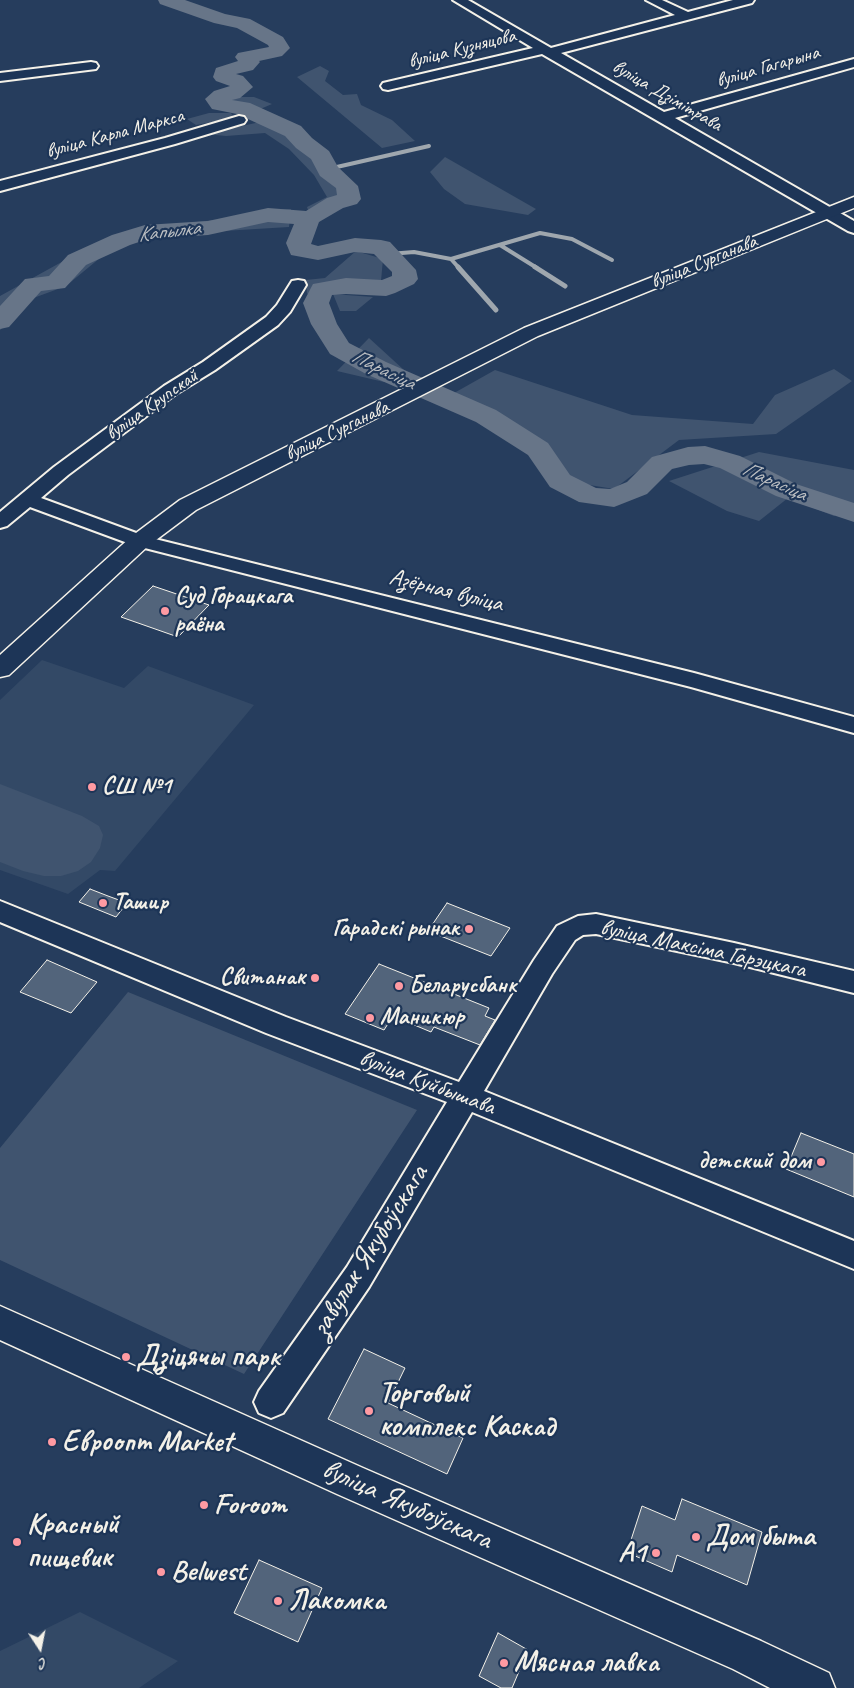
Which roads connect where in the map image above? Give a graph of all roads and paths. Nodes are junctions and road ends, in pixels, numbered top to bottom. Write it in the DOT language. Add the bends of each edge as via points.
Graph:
graph roads {
  1 [pos="459,0"];
  2 [pos="652,0"];
  3 [pos="748,0"];
  4 [pos="686,16"];
  5 [pos="548,50"];
  6 [pos="854,64"];
  7 [pos="91,66"];
  8 [pos="0,77"];
  9 [pos="388,86"];
  10 [pos="664,117"];
  11 [pos="239,120"];
  12 [pos="0,186"];
  13 [pos="854,202"];
  14 [pos="827,212"];
  15 [pos="854,228"];
  16 [pos="298,285"];
  17 [pos="28,500"];
  18 [pos="0,522"];
  19 [pos="140,541"];
  20 [pos="0,669"];
  21 [pos="854,724"];
  22 [pos="0,911"];
  23 [pos="854,982"];
  24 [pos="464,1096"];
  25 [pos="854,1255"];
  26 [pos="0,1322"];
  27 [pos="271,1402"];
  28 [pos="814,1688"];
  1 -- 5 [label="street, вуліца Дзімітрава"];
  2 -- 4 [label="street"];
  3 -- 4 [label="street, вуліца Кузняцова"];
  4 -- 5 [label="street, вуліца Кузняцова"];
  5 -- 9 [label="street, вуліца Кузняцова"];
  5 -- 10 [label="street, вуліца Дзімітрава"];
  6 -- 10 [label="street, вуліца Гагарына"];
  7 -- 8 [label="street"];
  10 -- 14 [label="street, вуліца Дзімітрава"];
  11 -- 12 [label="street, вуліца Карла Маркса"];
  13 -- 14 [label="main road, вуліца Сурганава"];
  14 -- 15 [label="street, вуліца Дзімітрава"];
  14 -- 19 [label="main road, вуліца Сурганава" via="531,332 188,505"];
  16 -- 17 [label="street, вуліца Крупскай" via="272,321 170,390 61,471"];
  17 -- 18 [label="street, вуліца Крупскай"];
  17 -- 19 [label="street, Азёрная вуліца"];
  19 -- 20 [label="main road, вуліца Сурганава"];
  19 -- 21 [label="street, Азёрная вуліца"];
  22 -- 24 [label="street, вуліца Куйбышава" via="258,1018"];
  23 -- 24 [label="street, вуліца Максіма Гарэцкага" via="596,924 578,926 566,933 543,966"];
  24 -- 25 [label="street, вуліца Куйбышава"];
  24 -- 27 [label="street, завулак Якубоўскага" via="358,1277"];
  26 -- 28 [label="main road, вуліца Якубоўскага"];
}
